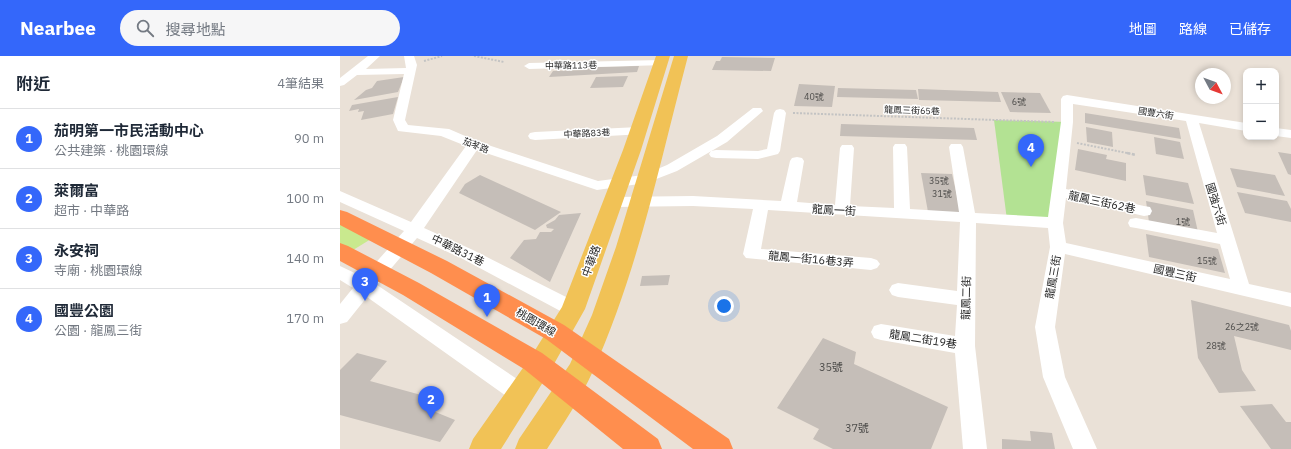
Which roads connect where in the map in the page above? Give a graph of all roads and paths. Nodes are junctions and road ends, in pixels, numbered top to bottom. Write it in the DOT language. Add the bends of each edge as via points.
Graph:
graph roads {
  1 [pos="375,56"];
  2 [pos="442,56"];
  3 [pos="474,56"];
  4 [pos="681,56"];
  5 [pos="662,60"];
  6 [pos="504,62"];
  7 [pos="410,64"];
  8 [pos="529,66"];
  9 [pos="355,72"];
  10 [pos="340,83"];
  11 [pos="1067,99"];
  12 [pos="757,110"];
  13 [pos="780,113"];
  14 [pos="1191,118"];
  15 [pos="1067,122"];
  16 [pos="1243,127"];
  17 [pos="639,131"];
  18 [pos="1279,132"];
  19 [pos="1291,134"];
  20 [pos="535,136"];
  21 [pos="1065,141"];
  22 [pos="474,145"];
  23 [pos="900,147"];
  24 [pos="956,147"];
  25 [pos="847,148"];
  26 [pos="716,154"];
  27 [pos="1136,155"];
  28 [pos="797,161"];
  29 [pos="643,190"];
  30 [pos="617,192"];
  31 [pos="1059,192"];
  32 [pos="340,196"];
  33 [pos="761,206"];
  34 [pos="788,207"];
  35 [pos="842,210"];
  36 [pos="902,214"];
  37 [pos="340,217"];
  38 [pos="968,218"];
  39 [pos="1055,223"];
  40 [pos="414,230"];
  41 [pos="1227,240"];
  42 [pos="1058,247"];
  43 [pos="340,251"];
  44 [pos="871,264"];
  45 [pos="340,272"];
  46 [pos="365,286"];
  47 [pos="1242,289"];
  48 [pos="898,290"];
  49 [pos="966,299"];
  50 [pos="1291,300"];
  51 [pos="573,309"];
  52 [pos="340,317"];
  53 [pos="880,332"];
  54 [pos="965,346"];
  55 [pos="521,394"];
  56 [pos="484,449"];
  57 [pos="530,449"];
  58 [pos="647,449"];
  59 [pos="718,449"];
  60 [pos="975,449"];
  61 [pos="1085,449"];
  1 -- 9 [label="street"];
  2 -- 7 [label="path"];
  3 -- 6 [label="path"];
  4 -- 29 [label="main road"];
  5 -- 8 [label="street, 中華路113巷"];
  5 -- 17 [label="main road, 中華路"];
  7 -- 9 [label="street"];
  7 -- 22 [label="street, 茄苳路" via="399,120 403,128 444,132"];
  9 -- 10 [label="street"];
  11 -- 14 [label="street, 國豐六街"];
  11 -- 15 [label="street, 龍鳳三街"];
  12 -- 29 [label="street" via="722,139 672,168"];
  13 -- 15 [label="path, 龍鳳三街65巷"];
  13 -- 26 [label="street" via="773,151 758,155"];
  14 -- 16 [label="street, 國豐六街"];
  14 -- 41 [label="street, 國強六街"];
  15 -- 21 [label="street, 龍鳳三街"];
  17 -- 20 [label="street, 中華路83巷"];
  17 -- 30 [label="main road, 中華路"];
  18 -- 19 [label="street"];
  21 -- 27 [label="path"];
  21 -- 31 [label="street, 龍鳳三街"];
  22 -- 30 [label="street, 茄苳路"];
  22 -- 40 [label="street"];
  23 -- 36 [label="street"];
  24 -- 38 [label="street, 龍鳳二街"];
  25 -- 35 [label="street"];
  28 -- 34 [label="street"];
  29 -- 30 [label="street, 龍鳳一街"];
  29 -- 30 [label="street"];
  29 -- 33 [label="street, 龍鳳一街" via="693,201"];
  29 -- 57 [label="main road" via="604,316 580,370"];
  30 -- 51 [label="main road, 中華路"];
  31 -- 39 [label="street, 龍鳳三街"];
  31 -- 41 [label="street, 龍鳳三街62巷"];
  32 -- 40 [label="street, 中華路31巷"];
  33 -- 34 [label="street, 龍鳳一街"];
  33 -- 44 [label="street, 龍鳳一街16巷3弄" via="752,254"];
  34 -- 35 [label="street, 龍鳳一街"];
  35 -- 36 [label="street, 龍鳳一街"];
  36 -- 38 [label="street, 龍鳳一街"];
  37 -- 59 [label="highway, 桃園環線" via="439,266 555,332"];
  38 -- 39 [label="street, 龍鳳一街"];
  38 -- 49 [label="street, 龍鳳二街"];
  39 -- 42 [label="street, 龍鳳三街"];
  40 -- 46 [label="street"];
  40 -- 51 [label="street, 中華路31巷" via="467,254"];
  41 -- 47 [label="street, 國強六街"];
  42 -- 47 [label="street, 國豐三街"];
  42 -- 61 [label="street, 龍鳳三街" via="1046,327 1054,377"];
  43 -- 58 [label="highway" via="534,361"];
  45 -- 46 [label="street"];
  46 -- 52 [label="street"];
  46 -- 55 [label="street"];
  47 -- 50 [label="street, 國豐三街"];
  48 -- 49 [label="street"];
  49 -- 54 [label="street, 龍鳳二街"];
  51 -- 55 [label="main road, 中華路"];
  53 -- 54 [label="street, 龍鳳二街19巷"];
  54 -- 60 [label="street, 龍鳳二街"];
  55 -- 56 [label="main road, 中華路"];
}
